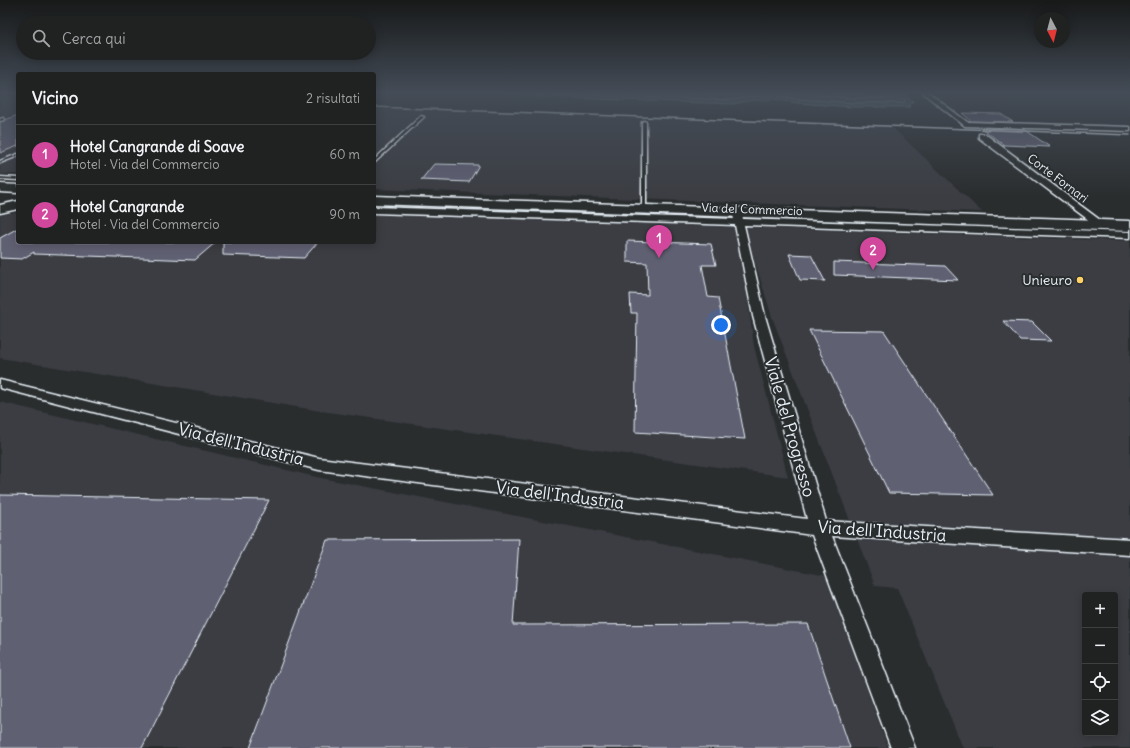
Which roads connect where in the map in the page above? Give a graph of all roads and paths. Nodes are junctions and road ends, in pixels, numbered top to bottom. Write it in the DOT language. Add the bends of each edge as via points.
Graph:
graph roads {
  1 [pos="410,128"];
  2 [pos="644,128"];
  3 [pos="1094,128"];
  4 [pos="1130,129"];
  5 [pos="982,136"];
  6 [pos="16,155"];
  7 [pos="376,160"];
  8 [pos="0,162"];
  9 [pos="0,178"];
  10 [pos="16,179"];
  11 [pos="0,188"];
  12 [pos="16,189"];
  13 [pos="376,200"];
  14 [pos="16,205"];
  15 [pos="0,209"];
  16 [pos="644,209"];
  17 [pos="376,210"];
  18 [pos="738,217"];
  19 [pos="1101,225"];
  20 [pos="1130,226"];
  21 [pos="1130,235"];
  22 [pos="0,384"];
  23 [pos="819,528"];
  24 [pos="1130,548"];
  25 [pos="903,748"];
  1 -- 7 [label="lane"];
  2 -- 16 [label="lane"];
  3 -- 4 [label="street"];
  5 -- 19 [label="street, Corte Fornari"];
  6 -- 8 [label="lane"];
  9 -- 10 [label="lane"];
  11 -- 12 [label="main road"];
  13 -- 16 [label="main road"];
  14 -- 15 [label="street"];
  16 -- 18 [label="main road"];
  17 -- 18 [label="street, Via del Commercio"];
  18 -- 19 [label="main road"];
  18 -- 21 [label="street, Via del Commercio"];
  18 -- 23 [label="street, Viale del Progresso" via="759,316"];
  19 -- 20 [label="main road"];
  22 -- 23 [label="street, Via dell'Industria" via="319,464"];
  23 -- 24 [label="street, Via dell'Industria"];
  23 -- 25 [label="street, Viale del Progresso"];
}
